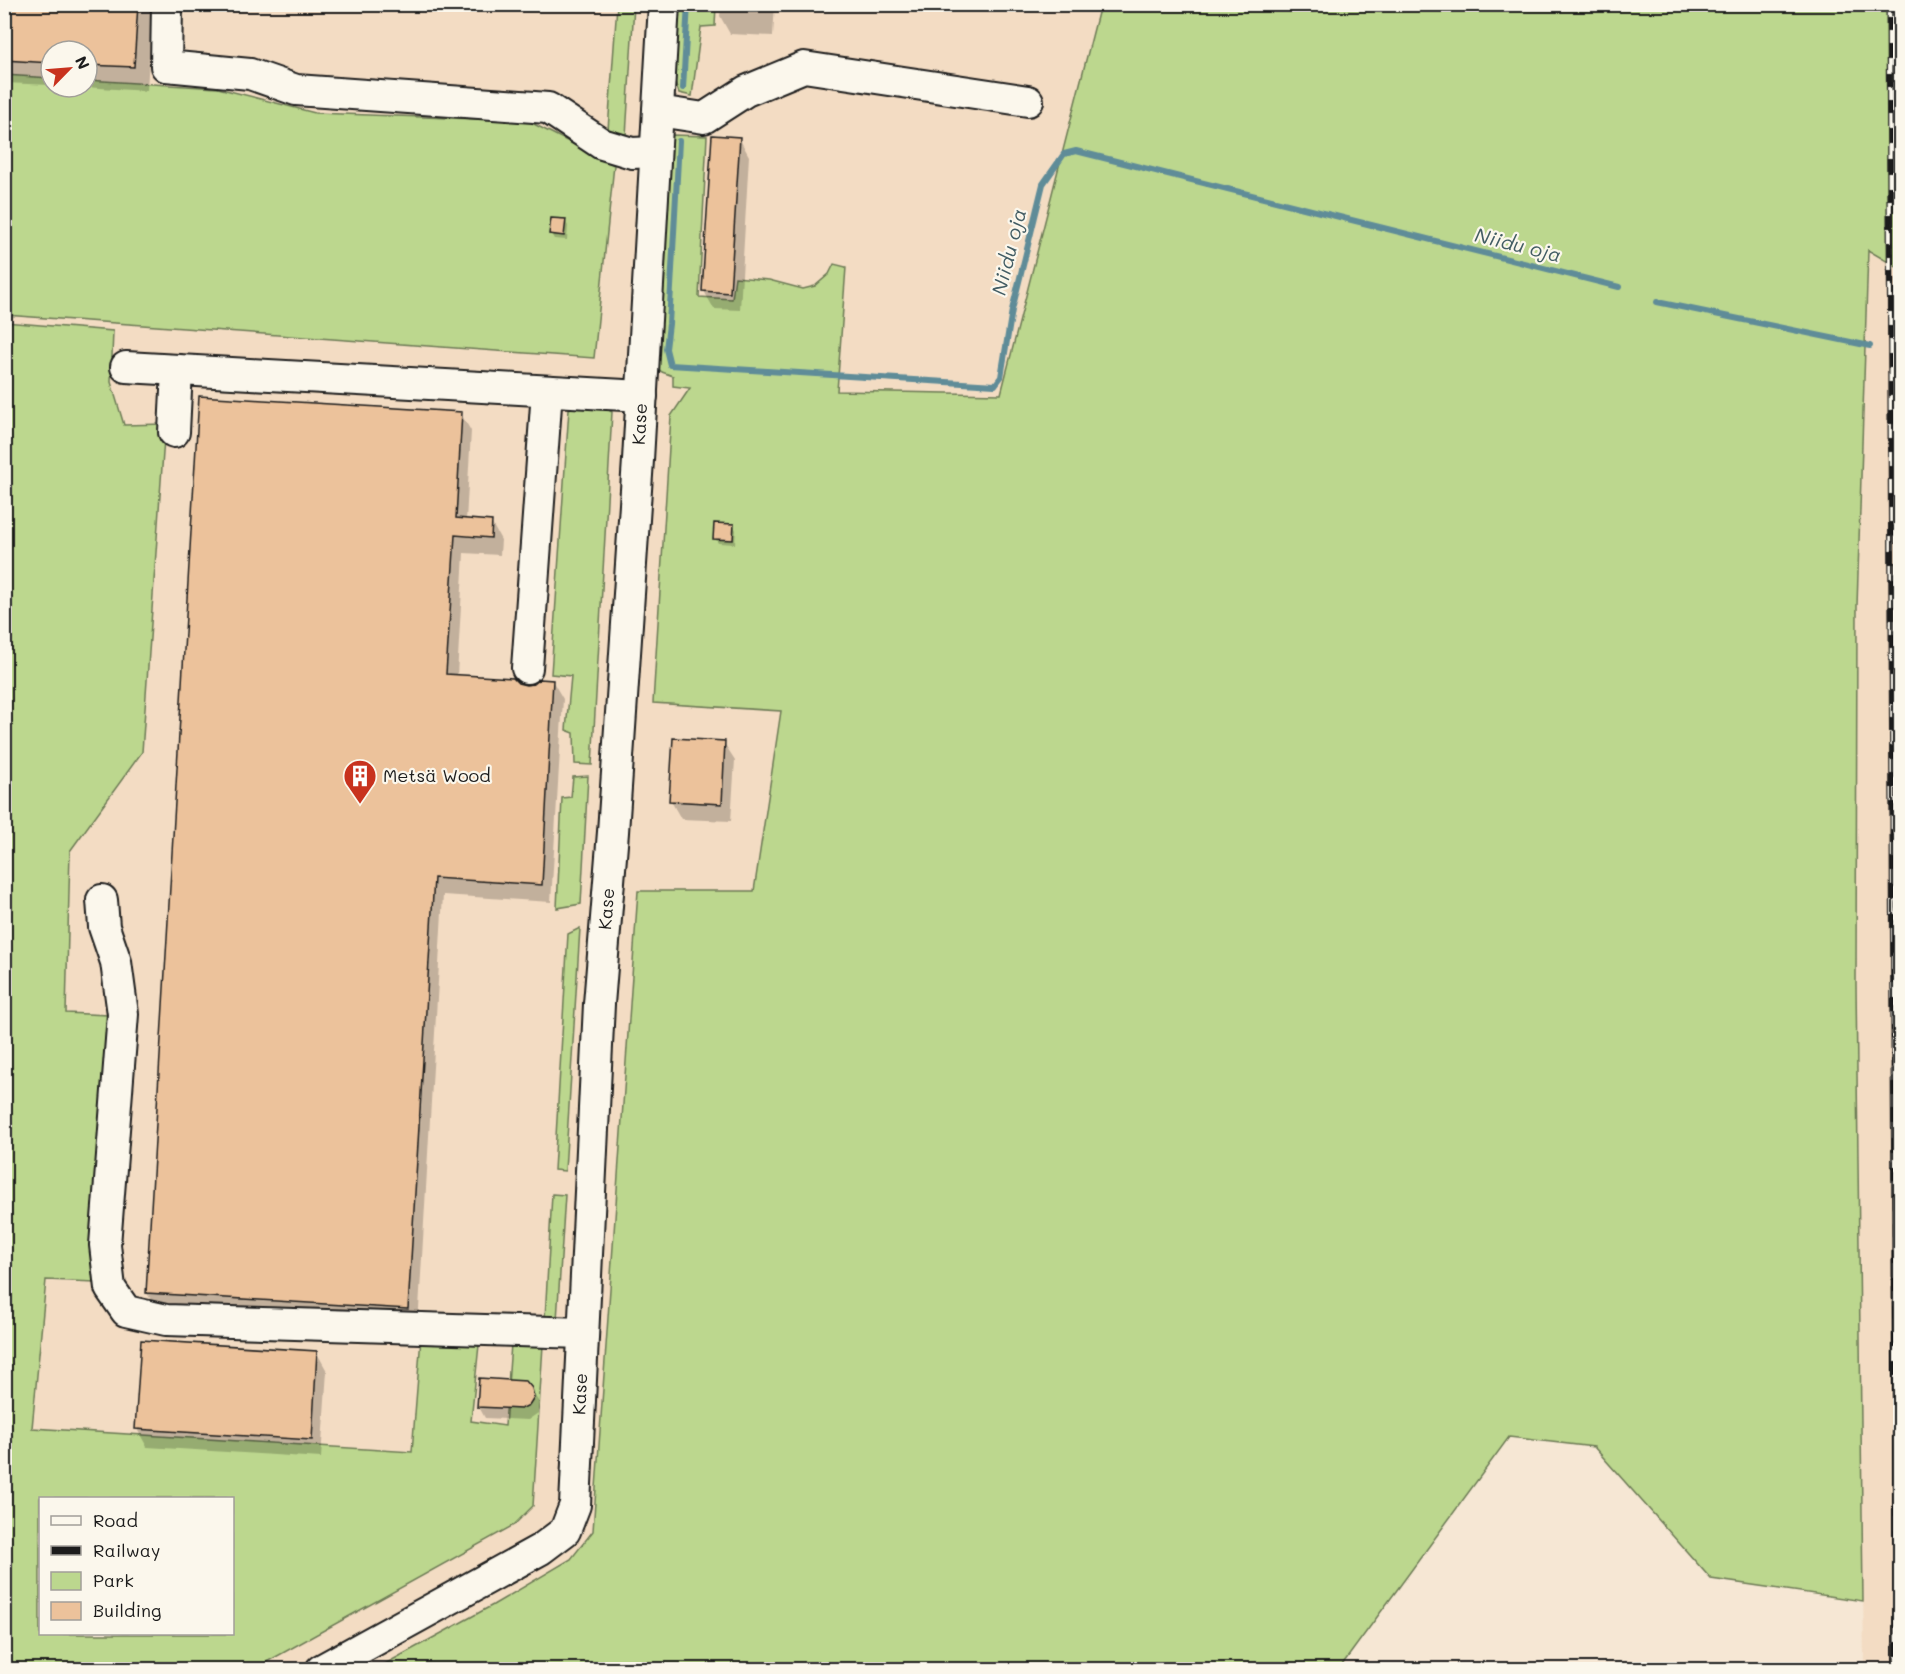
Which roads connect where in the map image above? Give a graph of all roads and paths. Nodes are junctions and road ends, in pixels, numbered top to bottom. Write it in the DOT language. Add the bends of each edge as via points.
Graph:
graph roads {
  1 [pos="167,4"];
  2 [pos="664,4"];
  3 [pos="1028,101"];
  4 [pos="658,111"];
  5 [pos="655,152"];
  6 [pos="126,368"];
  7 [pos="177,370"];
  8 [pos="547,391"];
  9 [pos="642,396"];
  10 [pos="174,432"];
  11 [pos="527,668"];
  12 [pos="102,900"];
  13 [pos="584,1333"];
  14 [pos="321,1670"];
  1 -- 5 [label="street" via="166,66 250,74 296,90 548,108 602,144 632,153"];
  2 -- 4 [label="street, Kase"];
  3 -- 4 [label="street" via="804,67 746,91 704,118"];
  4 -- 5 [label="street, Kase"];
  5 -- 9 [label="street, Kase"];
  6 -- 7 [label="street"];
  7 -- 8 [label="street"];
  7 -- 10 [label="street"];
  8 -- 9 [label="street"];
  8 -- 11 [label="street"];
  9 -- 13 [label="street, Kase" via="599,1004"];
  12 -- 13 [label="street" via="123,1014 105,1245 110,1288 126,1311 166,1320"];
  13 -- 14 [label="street, Kase" via="575,1505 565,1531 541,1549"];
}
